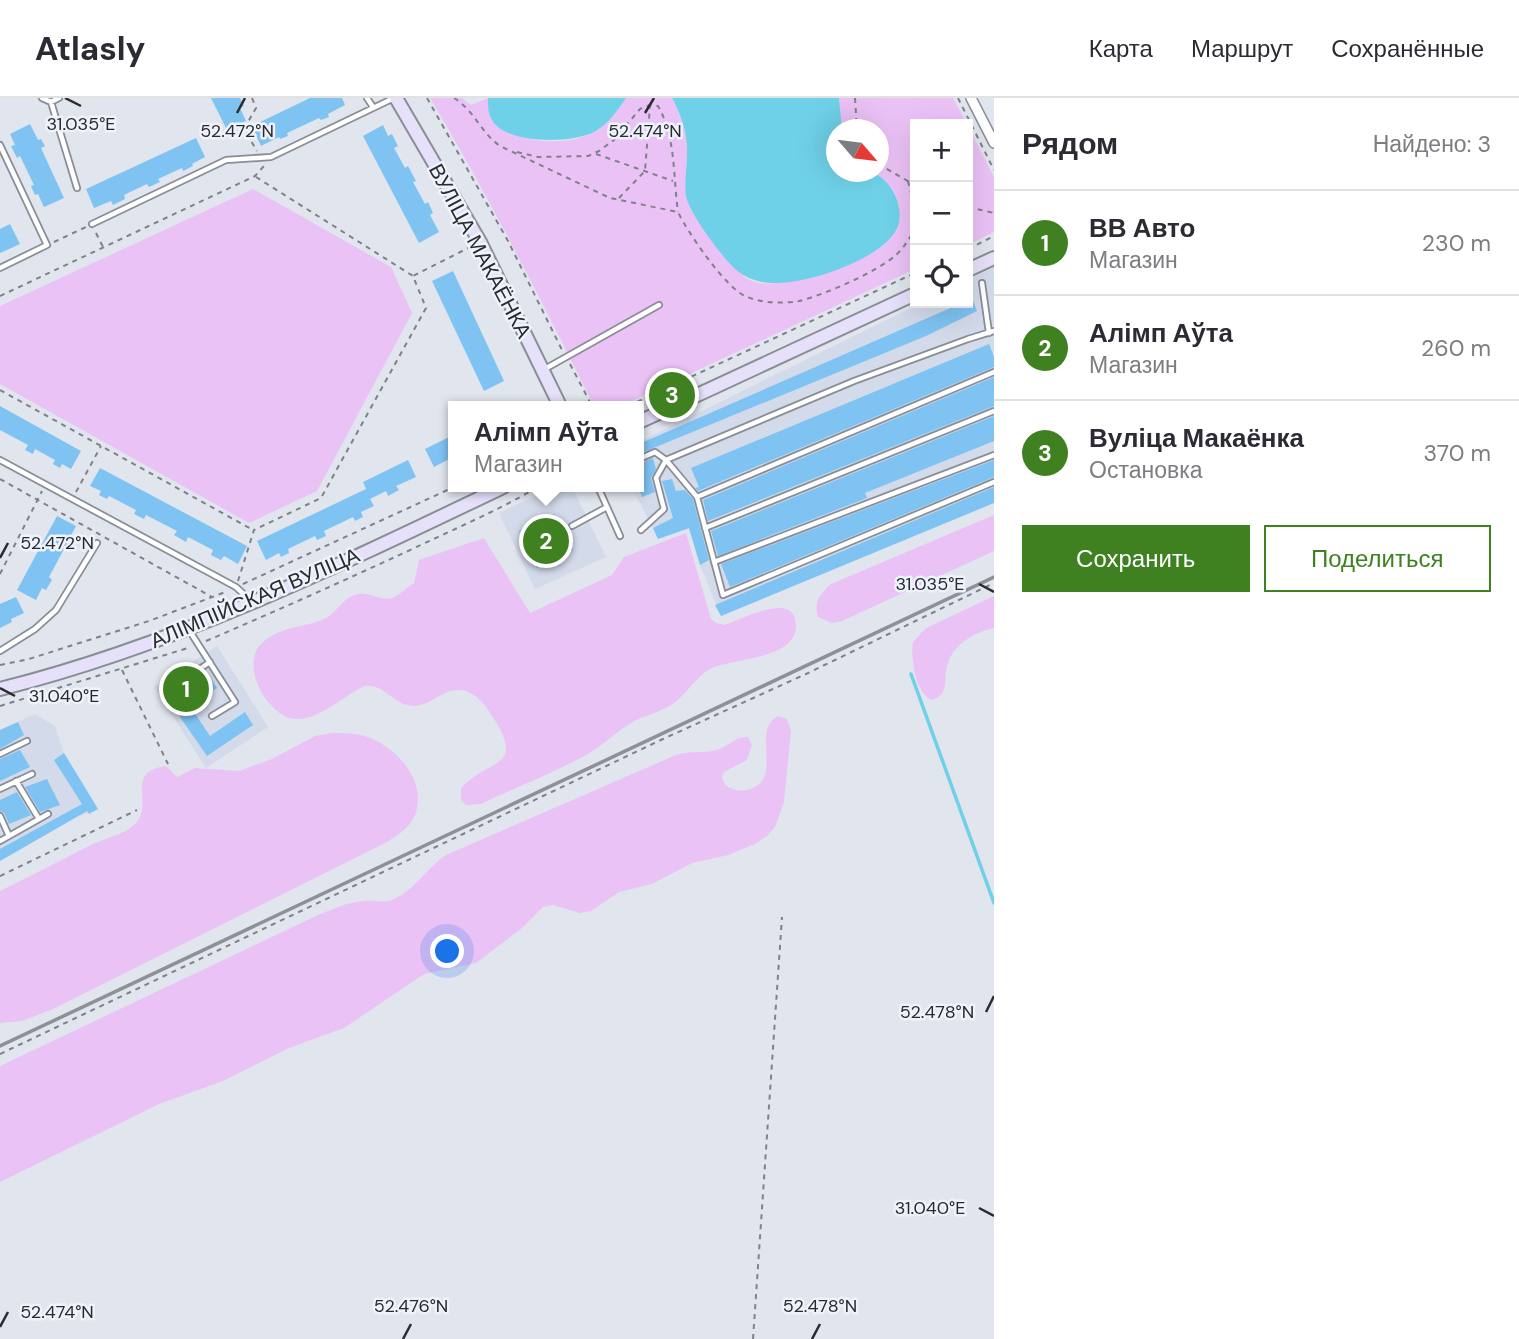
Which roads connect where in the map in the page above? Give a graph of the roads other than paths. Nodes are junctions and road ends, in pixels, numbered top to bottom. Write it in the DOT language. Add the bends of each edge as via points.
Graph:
graph roads {
  1 [pos="42,98"];
  2 [pos="59,98"];
  3 [pos="367,98"];
  4 [pos="395,98"];
  5 [pos="971,98"];
  6 [pos="51,102"];
  7 [pos="373,107"];
  8 [pos="994,143"];
  9 [pos="0,145"];
  10 [pos="77,188"];
  11 [pos="92,224"];
  12 [pos="994,258"];
  13 [pos="0,268"];
  14 [pos="973,268"];
  15 [pos="982,283"];
  16 [pos="910,296"];
  17 [pos="659,305"];
  18 [pos="991,332"];
  19 [pos="542,371"];
  20 [pos="994,372"];
  21 [pos="557,401"];
  22 [pos="994,411"];
  23 [pos="644,420"];
  24 [pos="994,455"];
  25 [pos="644,456"];
  26 [pos="0,460"];
  27 [pos="666,460"];
  28 [pos="994,482"];
  29 [pos="492,492"];
  30 [pos="600,492"];
  31 [pos="697,497"];
  32 [pos="607,507"];
  33 [pos="572,526"];
  34 [pos="705,528"];
  35 [pos="640,530"];
  36 [pos="620,536"];
  37 [pos="97,543"];
  38 [pos="714,562"];
  39 [pos="253,603"];
  40 [pos="189,629"];
  41 [pos="0,651"];
  42 [pos="211,662"];
  43 [pos="171,688"];
  44 [pos="0,689"];
  45 [pos="212,716"];
  46 [pos="27,741"];
  47 [pos="0,754"];
  48 [pos="32,774"];
  49 [pos="16,781"];
  50 [pos="0,789"];
  51 [pos="48,814"];
  52 [pos="0,816"];
  53 [pos="39,819"];
  54 [pos="9,836"];
  55 [pos="0,841"];
  1 -- 6 [label="lane"];
  2 -- 6 [label="lane"];
  3 -- 7 [label="lane"];
  4 -- 7 [label="lane"];
  4 -- 19 [label="street, ВУЛІЦА МАКАЁНКА" via="480,242"];
  5 -- 8 [label="street"];
  6 -- 10 [label="lane"];
  7 -- 11 [label="lane" via="271,157 226,160"];
  9 -- 13 [label="lane" via="47,246"];
  12 -- 14 [label="street"];
  15 -- 18 [label="lane"];
  16 -- 23 [label="street"];
  17 -- 19 [label="lane"];
  18 -- 27 [label="lane" via="854,382"];
  19 -- 21 [label="street, ВУЛІЦА МАКАЁНКА"];
  20 -- 31 [label="lane"];
  22 -- 34 [label="lane"];
  24 -- 38 [label="lane"];
  25 -- 27 [label="lane" via="655,452"];
  26 -- 39 [label="lane" via="236,587"];
  27 -- 31 [label="lane"];
  27 -- 35 [label="lane" via="656,478 664,509"];
  28 -- 38 [label="lane" via="723,595"];
  29 -- 39 [label="street, АЛІМПІЙСКАЯ ВУЛІЦА"];
  30 -- 32 [label="lane"];
  31 -- 34 [label="lane"];
  32 -- 33 [label="lane"];
  32 -- 36 [label="lane"];
  34 -- 38 [label="lane"];
  37 -- 41 [label="lane" via="56,610"];
  39 -- 40 [label="street, АЛІМПІЙСКАЯ ВУЛІЦА"];
  40 -- 42 [label="lane"];
  40 -- 44 [label="street, АЛІМПІЙСКАЯ ВУЛІЦА" via="63,673"];
  42 -- 43 [label="lane"];
  42 -- 45 [label="lane" via="234,702"];
  46 -- 47 [label="lane"];
  48 -- 49 [label="lane"];
  49 -- 50 [label="lane"];
  49 -- 53 [label="lane"];
  51 -- 53 [label="lane"];
  52 -- 54 [label="lane"];
  53 -- 54 [label="lane"];
  54 -- 55 [label="lane"];
}
